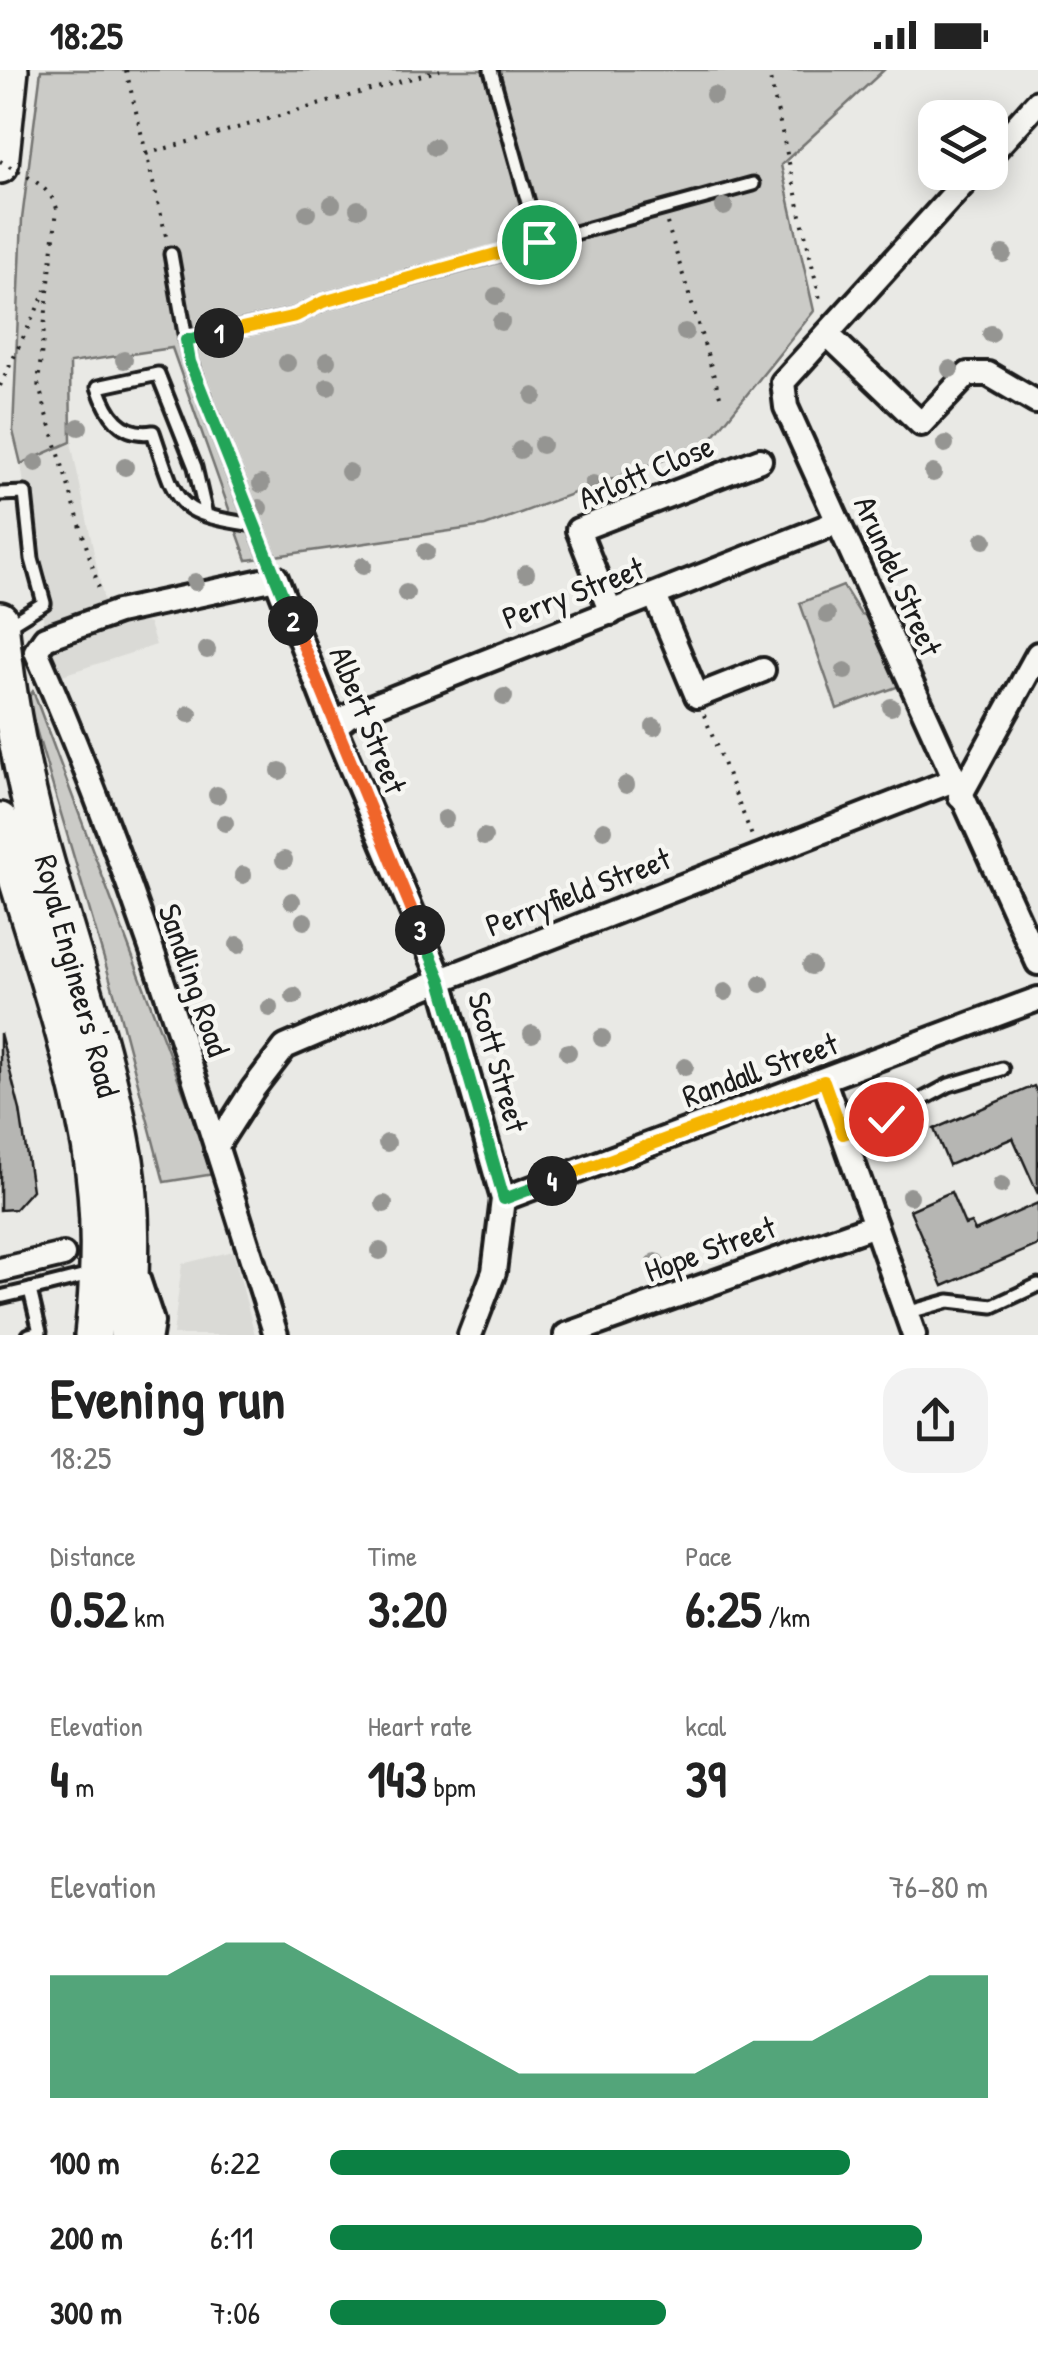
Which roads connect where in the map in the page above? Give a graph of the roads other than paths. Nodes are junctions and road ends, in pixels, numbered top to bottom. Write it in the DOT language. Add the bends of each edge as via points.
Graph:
graph roads {
  1 [pos="10,70"];
  2 [pos="491,70"];
  3 [pos="1038,102"];
  4 [pos="1008,135"];
  5 [pos="0,163"];
  6 [pos="753,184"];
  7 [pos="958,190"];
  8 [pos="539,242"];
  9 [pos="171,254"];
  10 [pos="827,334"];
  11 [pos="186,340"];
  12 [pos="1036,402"];
  13 [pos="760,460"];
  14 [pos="0,494"];
  15 [pos="206,514"];
  16 [pos="838,522"];
  17 [pos="254,525"];
  18 [pos="268,564"];
  19 [pos="655,596"];
  20 [pos="611,613"];
  21 [pos="0,620"];
  22 [pos="1,630"];
  23 [pos="1038,654"];
  24 [pos="763,670"];
  25 [pos="334,727"];
  26 [pos="957,788"];
  27 [pos="0,820"];
  28 [pos="1038,963"];
  29 [pos="441,980"];
  30 [pos="1038,999"];
  31 [pos="1002,1069"];
  32 [pos="824,1081"];
  33 [pos="843,1134"];
  34 [pos="216,1146"];
  35 [pos="504,1199"];
  36 [pos="875,1224"];
  37 [pos="63,1255"];
  38 [pos="0,1270"];
  39 [pos="114,1270"];
  40 [pos="1038,1285"];
  41 [pos="30,1290"];
  42 [pos="0,1297"];
  43 [pos="910,1324"];
  44 [pos="29,1335"];
  45 [pos="93,1335"];
  46 [pos="128,1335"];
  47 [pos="146,1335"];
  48 [pos="276,1335"];
  49 [pos="470,1335"];
  50 [pos="566,1335"];
  1 -- 5 [label="highway"];
  2 -- 8 [label="lane"];
  3 -- 4 [label="street"];
  6 -- 8 [label="lane"];
  7 -- 10 [label="street"];
  8 -- 11 [label="lane" via="323,302 296,316"];
  9 -- 11 [label="lane"];
  10 -- 12 [label="street" via="921,424 968,374 988,374"];
  10 -- 16 [label="street, Arundel Street" via="783,382 786,407"];
  11 -- 17 [label="lane"];
  13 -- 20 [label="street, Arlott Close" via="578,530"];
  14 -- 22 [label="lane" via="25,493 44,604"];
  15 -- 15 [label="lane" via="185,507 174,494 153,432 140,434 116,421 98,387 158,374"];
  15 -- 17 [label="lane"];
  16 -- 19 [label="street, Perry Street"];
  16 -- 26 [label="street, Arundel Street"];
  17 -- 18 [label="lane"];
  18 -- 25 [label="street, Albert Street"];
  18 -- 34 [label="street, Sandling Road" via="45,638 36,651 104,820"];
  19 -- 20 [label="street, Perry Street"];
  19 -- 24 [label="street" via="697,696"];
  20 -- 25 [label="street, Perry Street"];
  21 -- 22 [label="highway, Royal Engineers' Road"];
  22 -- 39 [label="highway, Royal Engineers' Road" via="36,826 102,1054 125,1162 131,1224"];
  23 -- 26 [label="street"];
  25 -- 29 [label="street, Albert Street"];
  26 -- 28 [label="street, Arundel Street"];
  26 -- 29 [label="street, Perryfield Street"];
  27 -- 39 [label="highway, Royal Engineers' Road" via="72,1063"];
  29 -- 34 [label="street, Perryfield Street" via="285,1047"];
  29 -- 35 [label="street, Scott Street"];
  30 -- 32 [label="street, Randall Street"];
  31 -- 33 [label="lane"];
  32 -- 33 [label="street"];
  32 -- 35 [label="street, Randall Street"];
  33 -- 36 [label="street"];
  34 -- 48 [label="street, Sandling Road"];
  35 -- 49 [label="street, Scott Street" via="494,1272"];
  36 -- 43 [label="street"];
  36 -- 50 [label="street, Hope Street"];
  37 -- 38 [label="street"];
  39 -- 41 [label="lane"];
  39 -- 45 [label="highway, Royal Engineers' Road"];
  39 -- 46 [label="highway, Royal Engineers' Road"];
  39 -- 47 [label="main road" via="148,1322"];
  40 -- 43 [label="lane" via="993,1306 950,1302"];
  41 -- 42 [label="lane"];
  41 -- 44 [label="lane" via="40,1332"];
}
